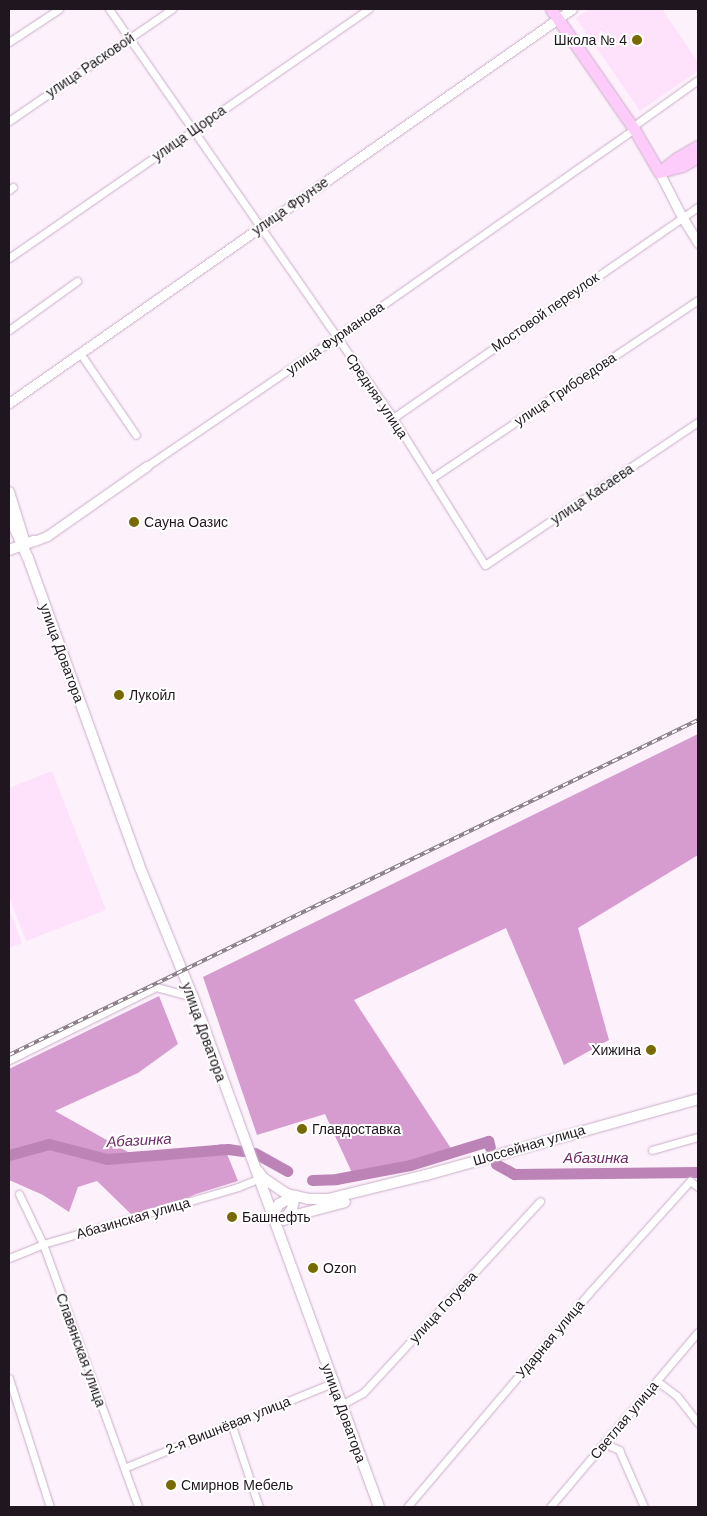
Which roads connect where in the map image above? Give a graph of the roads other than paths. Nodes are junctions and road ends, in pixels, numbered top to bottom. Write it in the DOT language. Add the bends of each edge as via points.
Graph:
graph roads {
  1 [pos="60,9"];
  2 [pos="109,9"];
  3 [pos="172,9"];
  4 [pos="368,9"];
  5 [pos="572,9"];
  6 [pos="554,14"];
  7 [pos="130,38"];
  8 [pos="9,42"];
  9 [pos="698,80"];
  10 [pos="9,121"];
  11 [pos="633,128"];
  12 [pos="193,131"];
  13 [pos="698,146"];
  14 [pos="698,157"];
  15 [pos="659,172"];
  16 [pos="698,207"];
  17 [pos="682,217"];
  18 [pos="259,228"];
  19 [pos="698,243"];
  20 [pos="9,258"];
  21 [pos="78,281"];
  22 [pos="698,300"];
  23 [pos="9,330"];
  24 [pos="337,337"];
  25 [pos="80,352"];
  26 [pos="9,403"];
  27 [pos="393,418"];
  28 [pos="698,422"];
  29 [pos="136,436"];
  30 [pos="147,466"];
  31 [pos="432,478"];
  32 [pos="9,492"];
  33 [pos="9,516"];
  34 [pos="25,543"];
  35 [pos="9,545"];
  36 [pos="9,550"];
  37 [pos="485,565"];
  38 [pos="193,998"];
  39 [pos="9,1060"];
  40 [pos="698,1100"];
  41 [pos="698,1137"];
  42 [pos="652,1150"];
  43 [pos="253,1162"];
  44 [pos="258,1179"];
  45 [pos="698,1187"];
  46 [pos="361,1192"];
  47 [pos="20,1194"];
  48 [pos="294,1196"];
  49 [pos="540,1201"];
  50 [pos="272,1217"];
  51 [pos="285,1218"];
  52 [pos="280,1237"];
  53 [pos="42,1244"];
  54 [pos="9,1258"];
  55 [pos="698,1332"];
  56 [pos="9,1378"];
  57 [pos="656,1381"];
  58 [pos="332,1383"];
  59 [pos="341,1405"];
  60 [pos="231,1423"];
  61 [pos="698,1424"];
  62 [pos="604,1443"];
  63 [pos="124,1468"];
  64 [pos="50,1507"];
  65 [pos="138,1507"];
  66 [pos="259,1507"];
  67 [pos="379,1507"];
  68 [pos="407,1507"];
  69 [pos="550,1507"];
  70 [pos="644,1507"];
  1 -- 8 [label="street"];
  2 -- 7 [label="street, Средняя улица"];
  3 -- 7 [label="street, улица Расковой"];
  4 -- 12 [label="street, улица Щорса"];
  5 -- 6 [label="street, улица Фрунзе"];
  6 -- 11 [label="main road"];
  6 -- 18 [label="street, улица Фрунзе"];
  7 -- 10 [label="street, улица Расковой"];
  7 -- 12 [label="street, Средняя улица"];
  9 -- 11 [label="street, улица Фурманова"];
  11 -- 15 [label="main road"];
  11 -- 24 [label="street, улица Фурманова"];
  12 -- 18 [label="street, Средняя улица"];
  12 -- 20 [label="street, улица Щорса"];
  13 -- 15 [label="main road"];
  14 -- 15 [label="main road" via="682,166"];
  15 -- 17 [label="street"];
  16 -- 17 [label="street, Мостовой переулок"];
  17 -- 19 [label="street"];
  17 -- 27 [label="street, Мостовой переулок"];
  18 -- 24 [label="street, Средняя улица"];
  18 -- 25 [label="street, улица Фрунзе"];
  21 -- 23 [label="street"];
  22 -- 31 [label="street, улица Грибоедова"];
  24 -- 27 [label="street, Средняя улица"];
  24 -- 30 [label="street, улица Фурманова"];
  25 -- 26 [label="street, улица Фрунзе"];
  25 -- 29 [label="street"];
  27 -- 31 [label="street, Средняя улица"];
  28 -- 37 [label="street, улица Касаева"];
  30 -- 34 [label="street, улица Фурманова" via="47,536"];
  31 -- 37 [label="street, Средняя улица"];
  32 -- 34 [label="main road, улица Доватора"];
  33 -- 34 [label="main road, улица Доватора"];
  34 -- 35 [label="main road"];
  34 -- 36 [label="main road"];
  34 -- 38 [label="main road, улица Доватора" via="110,787"];
  38 -- 39 [label="street" via="156,987"];
  38 -- 43 [label="main road, улица Доватора"];
  40 -- 46 [label="main road, Шоссейная улица"];
  41 -- 42 [label="street"];
  43 -- 44 [label="main road, улица Доватора"];
  43 -- 48 [label="main road"];
  44 -- 50 [label="main road, улица Доватора"];
  44 -- 53 [label="street, Абазинская улица"];
  45 -- 68 [label="street, Ударная улица" via="690,1181 677,1195"];
  46 -- 48 [label="main road, Шоссейная улица" via="321,1200"];
  46 -- 51 [label="main road, Шоссейная улица" via="344,1202"];
  47 -- 53 [label="street, Славянская улица"];
  48 -- 50 [label="main road" via="279,1204"];
  48 -- 51 [label="main road" via="292,1209"];
  49 -- 59 [label="street, улица Гогуева" via="363,1393"];
  50 -- 52 [label="main road, улица Доватора"];
  51 -- 52 [label="main road" via="280,1225"];
  52 -- 58 [label="main road, улица Доватора"];
  53 -- 54 [label="street, Абазинская улица"];
  53 -- 63 [label="street, Славянская улица"];
  55 -- 57 [label="street, Светлая улица"];
  56 -- 64 [label="street"];
  57 -- 61 [label="street" via="677,1396"];
  57 -- 62 [label="street, Светлая улица"];
  58 -- 59 [label="main road, улица Доватора"];
  58 -- 60 [label="street, 2-я Вишнёвая улица"];
  59 -- 67 [label="main road, улица Доватора"];
  60 -- 63 [label="street, 2-я Вишнёвая улица"];
  60 -- 66 [label="street"];
  62 -- 69 [label="street, Светлая улица"];
  62 -- 70 [label="street" via="619,1450"];
  63 -- 65 [label="street, Славянская улица"];
}
